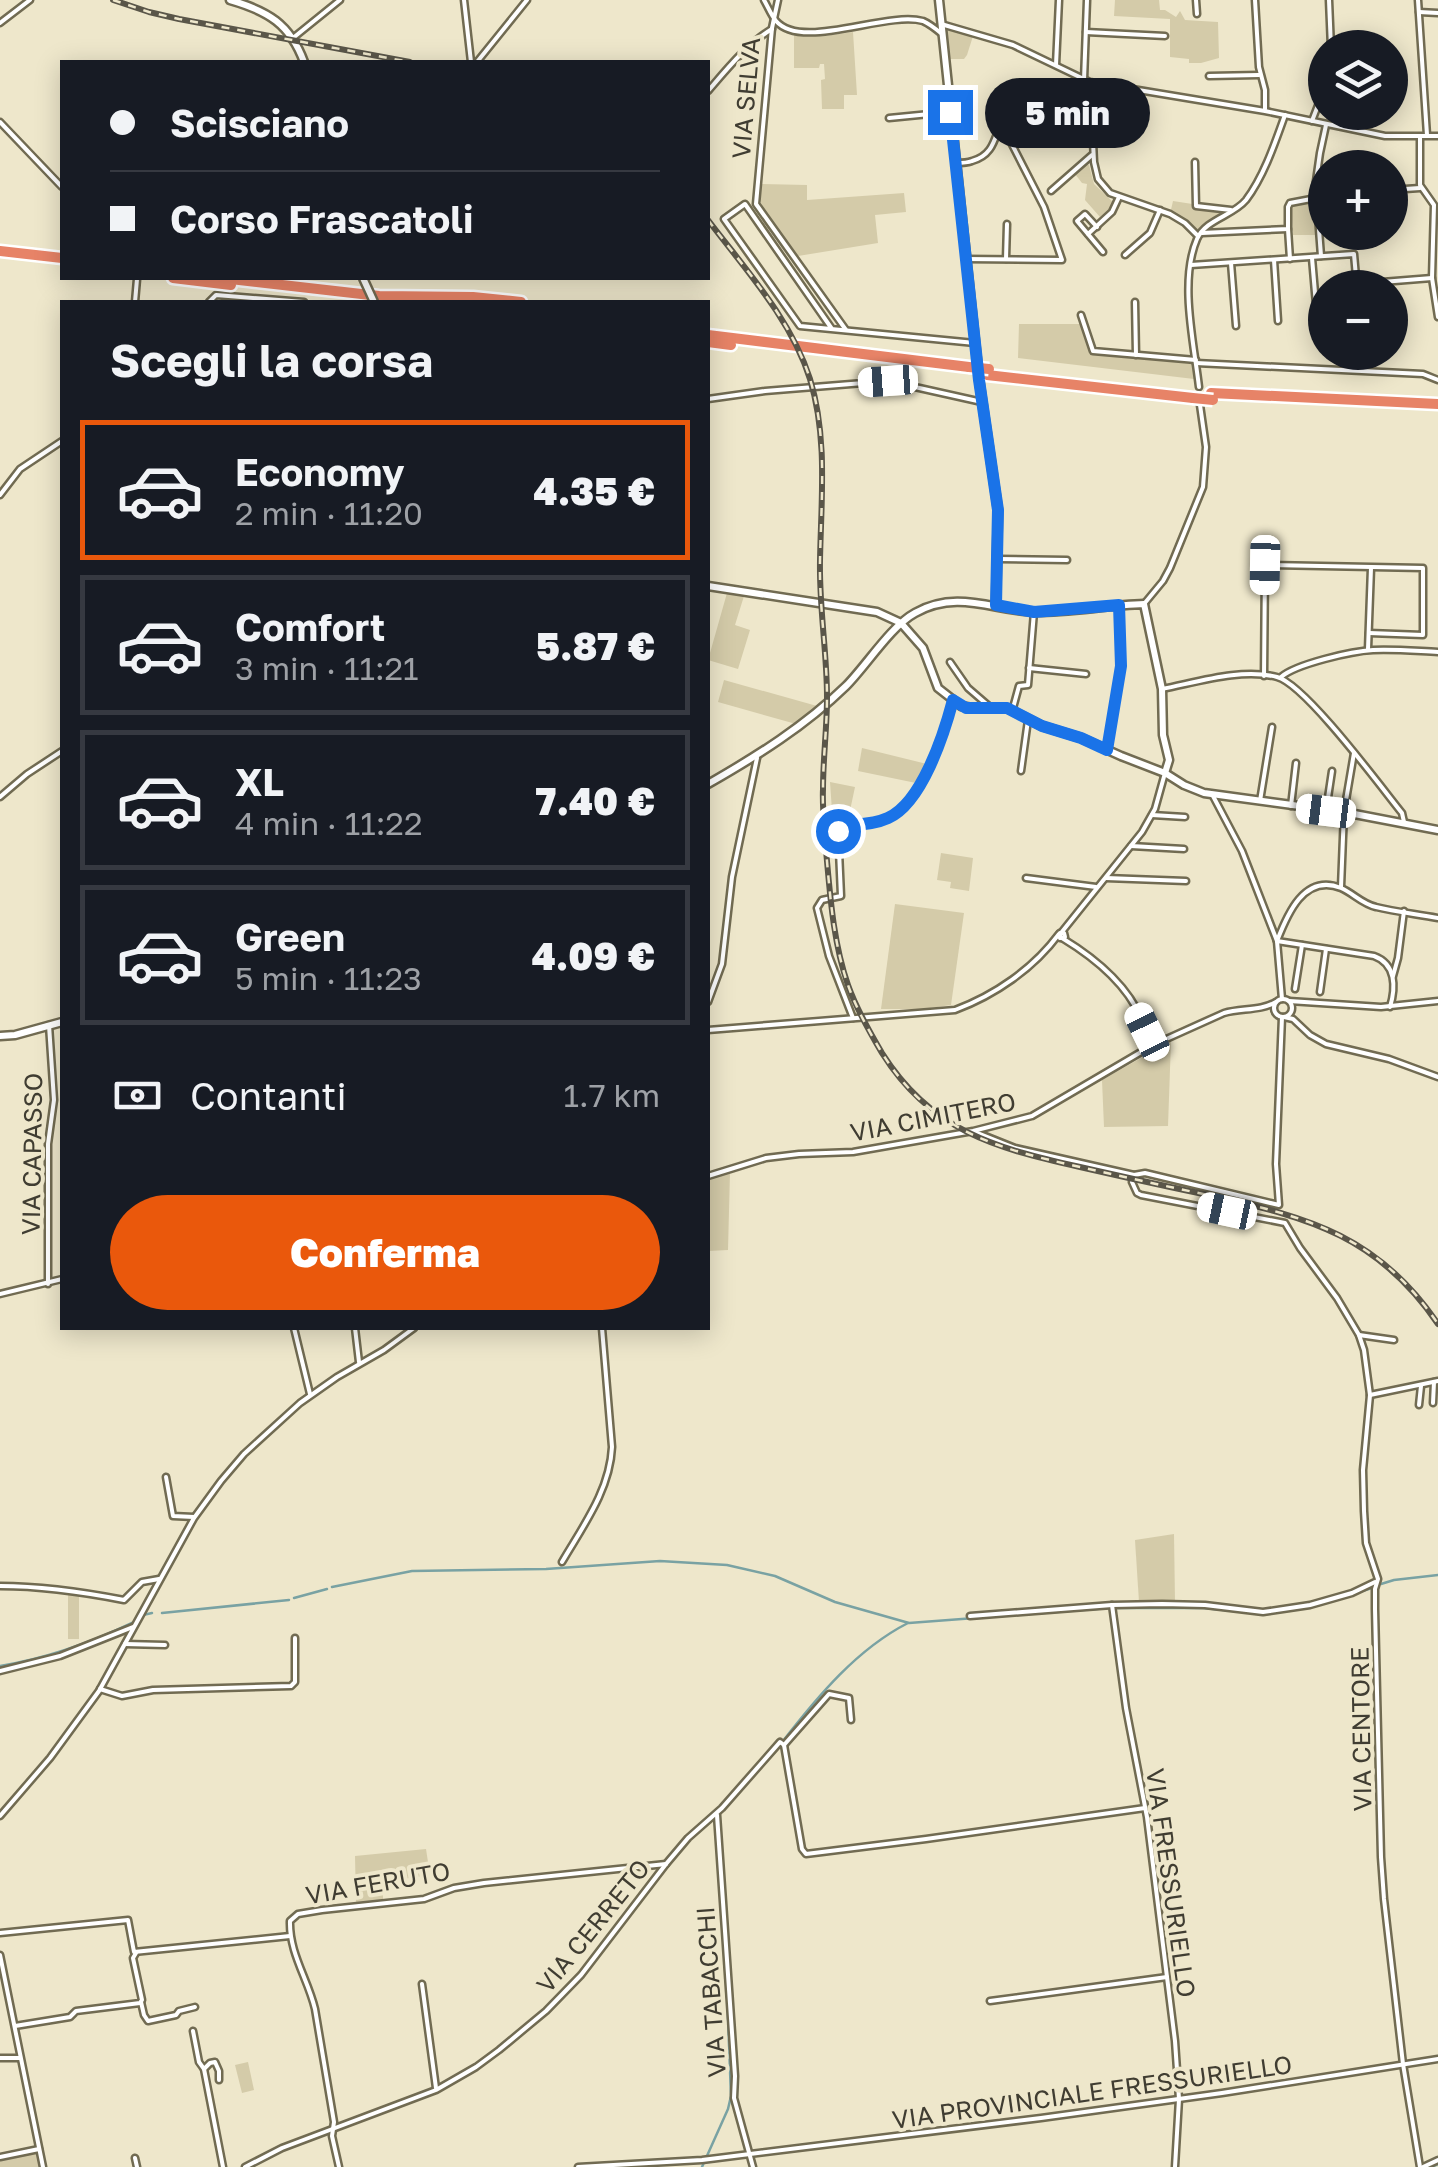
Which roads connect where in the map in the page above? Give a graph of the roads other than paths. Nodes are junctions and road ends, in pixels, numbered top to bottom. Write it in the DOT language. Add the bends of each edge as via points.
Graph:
graph roads {
  1 [pos="30,0"];
  2 [pos="230,0"];
  3 [pos="340,0"];
  4 [pos="464,0"];
  5 [pos="526,0"];
  6 [pos="764,0"];
  7 [pos="778,0"];
  8 [pos="939,0"];
  9 [pos="1059,0"];
  10 [pos="1088,0"];
  11 [pos="1196,0"];
  12 [pos="1255,0"];
  13 [pos="1330,0"];
  14 [pos="1418,0"];
  15 [pos="1419,12"];
  16 [pos="1438,13"];
  17 [pos="1197,14"];
  18 [pos="774,19"];
  19 [pos="0,24"];
  20 [pos="941,24"];
  21 [pos="772,28"];
  22 [pos="1331,30"];
  23 [pos="1086,32"];
  24 [pos="942,35"];
  25 [pos="1165,36"];
  26 [pos="293,38"];
  27 [pos="303,60"];
  28 [pos="474,60"];
  29 [pos="476,60"];
  30 [pos="1056,65"];
  31 [pos="1260,75"];
  32 [pos="1209,76"];
  33 [pos="1084,80"];
  34 [pos="1100,84"];
  35 [pos="710,89"];
  36 [pos="1091,100"];
  37 [pos="1265,110"];
  38 [pos="950,112"];
  39 [pos="1286,115"];
  40 [pos="889,118"];
  41 [pos="1308,121"];
  42 [pos="0,122"];
  43 [pos="1001,123"];
  44 [pos="1350,130"];
  45 [pos="1438,136"];
  46 [pos="1423,137"];
  47 [pos="1094,154"];
  48 [pos="1196,162"];
  49 [pos="956,164"];
  50 [pos="60,185"];
  51 [pos="1422,188"];
  52 [pos="1408,189"];
  53 [pos="1051,192"];
  54 [pos="1119,197"];
  55 [pos="1308,199"];
  56 [pos="1436,204"];
  57 [pos="1160,210"];
  58 [pos="1231,210"];
  59 [pos="1007,224"];
  60 [pos="1097,226"];
  61 [pos="1288,228"];
  62 [pos="1088,234"];
  63 [pos="1199,235"];
  64 [pos="1321,250"];
  65 [pos="1103,252"];
  66 [pos="0,254"];
  67 [pos="1125,255"];
  68 [pos="1321,256"];
  69 [pos="1006,258"];
  70 [pos="1312,258"];
  71 [pos="1290,259"];
  72 [pos="965,260"];
  73 [pos="1274,260"];
  74 [pos="60,261"];
  75 [pos="1232,263"];
  76 [pos="1191,265"];
  77 [pos="1313,270"];
  78 [pos="1356,270"];
  79 [pos="1432,278"];
  80 [pos="190,280"];
  81 [pos="239,280"];
  82 [pos="1408,281"];
  83 [pos="211,300"];
  84 [pos="279,300"];
  85 [pos="358,300"];
  86 [pos="501,300"];
  87 [pos="1136,302"];
  88 [pos="1436,302"];
  89 [pos="1082,315"];
  90 [pos="1438,317"];
  91 [pos="1278,322"];
  92 [pos="1236,326"];
  93 [pos="832,329"];
  94 [pos="846,330"];
  95 [pos="710,338"];
  96 [pos="975,343"];
  97 [pos="1136,355"];
  98 [pos="1196,362"];
  99 [pos="978,371"];
  100 [pos="1438,380"];
  101 [pos="1196,396"];
  102 [pos="710,399"];
  103 [pos="982,402"];
  104 [pos="1438,407"];
  105 [pos="60,442"];
  106 [pos="0,495"];
  107 [pos="999,559"];
  108 [pos="1068,560"];
  109 [pos="1370,568"];
  110 [pos="710,586"];
  111 [pos="1144,604"];
  112 [pos="996,605"];
  113 [pos="1119,605"];
  114 [pos="1034,612"];
  115 [pos="902,623"];
  116 [pos="1369,633"];
  117 [pos="1368,650"];
  118 [pos="1438,652"];
  119 [pos="950,662"];
  120 [pos="1029,668"];
  121 [pos="1086,674"];
  122 [pos="1264,676"];
  123 [pos="1280,677"];
  124 [pos="1162,688"];
  125 [pos="953,700"];
  126 [pos="990,707"];
  127 [pos="1012,710"];
  128 [pos="1028,720"];
  129 [pos="1272,726"];
  130 [pos="1107,750"];
  131 [pos="60,753"];
  132 [pos="1354,753"];
  133 [pos="757,756"];
  134 [pos="1296,763"];
  135 [pos="1332,770"];
  136 [pos="1021,771"];
  137 [pos="1165,773"];
  138 [pos="710,783"];
  139 [pos="1213,796"];
  140 [pos="0,797"];
  141 [pos="1260,801"];
  142 [pos="1290,806"];
  143 [pos="1326,811"];
  144 [pos="1344,812"];
  145 [pos="1152,815"];
  146 [pos="1186,817"];
  147 [pos="1404,822"];
  148 [pos="1438,830"];
  149 [pos="1132,846"];
  150 [pos="1184,849"];
  151 [pos="1026,878"];
  152 [pos="1106,878"];
  153 [pos="1186,882"];
  154 [pos="1098,887"];
  155 [pos="1341,888"];
  156 [pos="1404,912"];
  157 [pos="1438,918"];
  158 [pos="1063,936"];
  159 [pos="1277,941"];
  160 [pos="1302,945"];
  161 [pos="1326,948"];
  162 [pos="1393,977"];
  163 [pos="1294,988"];
  164 [pos="1320,992"];
  165 [pos="1393,996"];
  166 [pos="710,997"];
  167 [pos="1279,1001"];
  168 [pos="1438,1001"];
  169 [pos="1289,1002"];
  170 [pos="1302,1003"];
  171 [pos="1398,1006"];
  172 [pos="1390,1007"];
  173 [pos="1261,1008"];
  174 [pos="1291,1012"];
  175 [pos="1281,1016"];
  176 [pos="853,1018"];
  177 [pos="60,1022"];
  178 [pos="49,1025"];
  179 [pos="1303,1029"];
  180 [pos="710,1030"];
  181 [pos="1147,1034"];
  182 [pos="0,1036"];
  183 [pos="1156,1044"];
  184 [pos="1142,1052"];
  185 [pos="1438,1077"];
  186 [pos="973,1131"];
  187 [pos="1134,1174"];
  188 [pos="710,1175"];
  189 [pos="60,1279"];
  190 [pos="48,1284"];
  191 [pos="0,1294"];
  192 [pos="294,1330"];
  193 [pos="354,1330"];
  194 [pos="411,1330"];
  195 [pos="602,1330"];
  196 [pos="1359,1335"];
  197 [pos="1394,1340"];
  198 [pos="359,1365"];
  199 [pos="1436,1382"];
  200 [pos="1421,1386"];
  201 [pos="310,1394"];
  202 [pos="1370,1394"];
  203 [pos="1433,1403"];
  204 [pos="1419,1405"];
  205 [pos="166,1477"];
  206 [pos="194,1518"];
  207 [pos="562,1562"];
  208 [pos="159,1580"];
  209 [pos="1378,1581"];
  210 [pos="0,1586"];
  211 [pos="1112,1605"];
  212 [pos="970,1616"];
  213 [pos="132,1627"];
  214 [pos="295,1638"];
  215 [pos="125,1644"];
  216 [pos="164,1645"];
  217 [pos="0,1671"];
  218 [pos="100,1689"];
  219 [pos="851,1720"];
  220 [pos="784,1744"];
  221 [pos="1145,1808"];
  222 [pos="718,1812"];
  223 [pos="0,1816"];
  224 [pos="666,1864"];
  225 [pos="0,1933"];
  226 [pos="290,1936"];
  227 [pos="138,1951"];
  228 [pos="0,1955"];
  229 [pos="1167,1977"];
  230 [pos="422,1984"];
  231 [pos="990,2001"];
  232 [pos="141,2002"];
  233 [pos="195,2007"];
  234 [pos="15,2026"];
  235 [pos="194,2031"];
  236 [pos="0,2058"];
  237 [pos="21,2058"];
  238 [pos="1438,2059"];
  239 [pos="1402,2064"];
  240 [pos="204,2068"];
  241 [pos="219,2080"];
  242 [pos="436,2090"];
  243 [pos="1178,2099"];
  244 [pos="333,2129"];
  245 [pos="40,2148"];
  246 [pos="750,2155"];
  247 [pos="0,2157"];
  248 [pos="135,2158"];
  249 [pos="1438,2160"];
  250 [pos="43,2167"];
  251 [pos="137,2167"];
  252 [pos="223,2167"];
  253 [pos="246,2167"];
  254 [pos="339,2167"];
  255 [pos="578,2167"];
  256 [pos="754,2167"];
  257 [pos="1175,2167"];
  258 [pos="1422,2167"];
  1 -- 19 [label="street"];
  2 -- 26 [label="street" via="260,10"];
  3 -- 26 [label="street"];
  4 -- 28 [label="street"];
  5 -- 29 [label="street"];
  6 -- 18 [label="street"];
  7 -- 18 [label="street"];
  8 -- 20 [label="street"];
  9 -- 30 [label="street"];
  10 -- 23 [label="street"];
  11 -- 17 [label="street"];
  12 -- 31 [label="street"];
  13 -- 22 [label="street"];
  14 -- 15 [label="street"];
  15 -- 16 [label="street"];
  15 -- 46 [label="street"];
  18 -- 21 [label="street, VIA SELVA"];
  18 -- 24 [label="street, VIA SELVA" via="792,31 812,32 913,20"];
  20 -- 24 [label="street"];
  20 -- 30 [label="street"];
  21 -- 35 [label="street"];
  21 -- 94 [label="street, VIA SELVA" via="756,204"];
  23 -- 25 [label="street"];
  23 -- 33 [label="street"];
  24 -- 38 [label="street"];
  26 -- 27 [label="street"];
  30 -- 33 [label="street"];
  31 -- 32 [label="street"];
  31 -- 37 [label="street"];
  33 -- 34 [label="street"];
  34 -- 36 [label="street"];
  34 -- 37 [label="street"];
  36 -- 43 [label="street" via="1069,108 1016,110"];
  36 -- 47 [label="street"];
  37 -- 39 [label="street"];
  38 -- 40 [label="street"];
  38 -- 49 [label="street"];
  39 -- 41 [label="street"];
  39 -- 58 [label="street" via="1246,200"];
  42 -- 50 [label="street"];
  43 -- 49 [label="street" via="992,148"];
  43 -- 69 [label="street" via="1044,207 1062,260"];
  44 -- 46 [label="street"];
  45 -- 46 [label="street"];
  46 -- 51 [label="street"];
  47 -- 53 [label="street"];
  47 -- 54 [label="street" via="1098,180"];
  48 -- 58 [label="street" via="1196,206"];
  49 -- 72 [label="street"];
  51 -- 52 [label="street"];
  51 -- 56 [label="street"];
  54 -- 57 [label="street"];
  54 -- 60 [label="street"];
  55 -- 61 [label="street" via="1290,203"];
  56 -- 79 [label="street"];
  57 -- 63 [label="street"];
  57 -- 67 [label="street" via="1150,233"];
  58 -- 63 [label="street"];
  59 -- 69 [label="street"];
  60 -- 62 [label="street"];
  60 -- 62 [label="street" via="1085,214 1077,221"];
  61 -- 63 [label="street"];
  61 -- 71 [label="street"];
  62 -- 65 [label="street"];
  63 -- 76 [label="street"];
  64 -- 68 [label="street"];
  66 -- 74 [label="highway"];
  68 -- 70 [label="street"];
  68 -- 78 [label="street" via="1354,254"];
  69 -- 72 [label="street"];
  70 -- 71 [label="street"];
  70 -- 77 [label="street"];
  71 -- 73 [label="street"];
  72 -- 96 [label="street"];
  73 -- 75 [label="street"];
  73 -- 91 [label="street"];
  75 -- 76 [label="street"];
  75 -- 92 [label="street"];
  76 -- 98 [label="street"];
  79 -- 82 [label="street"];
  79 -- 88 [label="street"];
  80 -- 85 [label="highway"];
  81 -- 86 [label="highway" via="379,296"];
  83 -- 84 [label="street" via="216,295"];
  87 -- 97 [label="street"];
  88 -- 90 [label="street"];
  89 -- 97 [label="street" via="1093,351"];
  93 -- 93 [label="street" via="800,326 724,219 744,204"];
  93 -- 94 [label="street"];
  94 -- 96 [label="street"];
  95 -- 99 [label="highway"];
  96 -- 99 [label="street"];
  97 -- 98 [label="street"];
  98 -- 100 [label="street"];
  98 -- 101 [label="street"];
  99 -- 101 [label="highway"];
  99 -- 103 [label="street"];
  101 -- 104 [label="highway, bridge"];
  101 -- 111 [label="street" via="1206,448 1203,487 1163,582"];
  102 -- 103 [label="street" via="888,381"];
  103 -- 107 [label="street"];
  105 -- 106 [label="street" via="20,469"];
  107 -- 108 [label="street"];
  107 -- 112 [label="street"];
  109 -- 116 [label="street"];
  109 -- 116 [label="street" via="1423,568 1423,635"];
  109 -- 122 [label="street" via="1265,565"];
  110 -- 115 [label="street" via="866,610"];
  111 -- 113 [label="street"];
  111 -- 124 [label="street"];
  112 -- 114 [label="street"];
  112 -- 115 [label="street" via="943,604"];
  113 -- 114 [label="street"];
  113 -- 130 [label="street" via="1121,666"];
  114 -- 120 [label="street"];
  115 -- 125 [label="street" via="923,648 938,688"];
  115 -- 133 [label="street" via="836,695"];
  116 -- 117 [label="street"];
  117 -- 118 [label="street"];
  117 -- 123 [label="street"];
  119 -- 126 [label="street"];
  120 -- 121 [label="street"];
  120 -- 127 [label="street" via="1028,686 1019,686"];
  122 -- 123 [label="street"];
  122 -- 124 [label="street"];
  123 -- 132 [label="street"];
  124 -- 137 [label="street"];
  125 -- 126 [label="street" via="966,708"];
  125 -- 176 [label="street" via="942,742 904,808 884,820 838,828 842,896 822,900 817,908"];
  126 -- 127 [label="street"];
  127 -- 128 [label="street"];
  128 -- 130 [label="street"];
  128 -- 136 [label="street"];
  129 -- 141 [label="street"];
  130 -- 137 [label="street"];
  131 -- 140 [label="street"];
  132 -- 144 [label="street"];
  132 -- 147 [label="street"];
  133 -- 138 [label="street"];
  133 -- 166 [label="street" via="722,964"];
  134 -- 142 [label="street"];
  135 -- 143 [label="street"];
  137 -- 139 [label="street"];
  137 -- 145 [label="street"];
  139 -- 141 [label="street"];
  139 -- 159 [label="street"];
  141 -- 142 [label="street"];
  142 -- 143 [label="street"];
  143 -- 144 [label="street"];
  144 -- 147 [label="street"];
  144 -- 155 [label="street"];
  145 -- 146 [label="street"];
  145 -- 149 [label="street"];
  147 -- 148 [label="street"];
  149 -- 150 [label="street"];
  149 -- 152 [label="street"];
  151 -- 154 [label="street"];
  152 -- 153 [label="street"];
  152 -- 154 [label="street"];
  154 -- 158 [label="street"];
  155 -- 156 [label="street" via="1368,904"];
  155 -- 159 [label="street" via="1303,894"];
  156 -- 157 [label="street"];
  156 -- 162 [label="street"];
  158 -- 176 [label="street" via="983,1000 955,1010"];
  158 -- 181 [label="street" via="1122,985"];
  159 -- 160 [label="street"];
  159 -- 167 [label="street"];
  160 -- 161 [label="street"];
  160 -- 163 [label="street"];
  161 -- 162 [label="street" via="1379,957"];
  161 -- 164 [label="street"];
  162 -- 165 [label="street"];
  165 -- 171 [label="street"];
  165 -- 172 [label="street"];
  167 -- 169 [label="street"];
  167 -- 173 [label="street, VIA CIMITERO"];
  167 -- 175 [label="street" via="1274,1008"];
  168 -- 171 [label="street"];
  169 -- 170 [label="street"];
  169 -- 174 [label="street"];
  170 -- 172 [label="street"];
  170 -- 174 [label="street"];
  171 -- 172 [label="street"];
  173 -- 175 [label="street"];
  173 -- 183 [label="street, VIA CIMITERO" via="1237,1009"];
  174 -- 175 [label="street"];
  174 -- 179 [label="street"];
  175 -- 179 [label="street"];
  175 -- 187 [label="street" via="1279,1206"];
  176 -- 180 [label="street"];
  177 -- 178 [label="street"];
  178 -- 182 [label="street"];
  178 -- 190 [label="street, VIA CAPASSO" via="54,1100"];
  179 -- 185 [label="street" via="1326,1044"];
  181 -- 183 [label="street"];
  181 -- 184 [label="street"];
  183 -- 184 [label="street, VIA CIMITERO"];
  184 -- 186 [label="street, VIA CIMITERO" via="1032,1116"];
  186 -- 187 [label="street" via="1015,1148"];
  186 -- 188 [label="street, VIA CIMITERO" via="853,1152 766,1158"];
  187 -- 196 [label="street, VIA CENTORE" via="1141,1196 1284,1223"];
  189 -- 190 [label="street"];
  190 -- 191 [label="street"];
  192 -- 201 [label="street"];
  193 -- 198 [label="street"];
  194 -- 198 [label="street"];
  195 -- 207 [label="street" via="611,1466"];
  196 -- 197 [label="street"];
  196 -- 202 [label="street, VIA CENTORE"];
  198 -- 201 [label="street"];
  199 -- 200 [label="street"];
  199 -- 203 [label="street"];
  200 -- 202 [label="street"];
  200 -- 204 [label="street"];
  201 -- 206 [label="street" via="244,1454"];
  202 -- 209 [label="street, VIA CENTORE" via="1364,1511"];
  205 -- 206 [label="street" via="173,1516"];
  206 -- 208 [label="street"];
  208 -- 210 [label="street" via="142,1582 124,1600"];
  208 -- 213 [label="street"];
  209 -- 211 [label="street" via="1338,1598 1263,1612"];
  209 -- 239 [label="street, VIA CENTORE" via="1381,1857"];
  211 -- 212 [label="street"];
  211 -- 221 [label="street, VIA FRESSURIELLO"];
  213 -- 215 [label="street"];
  213 -- 217 [label="street"];
  214 -- 218 [label="street" via="291,1686 122,1696"];
  215 -- 216 [label="street"];
  215 -- 218 [label="street"];
  218 -- 223 [label="street"];
  219 -- 220 [label="street, VIA CERRETO" via="849,1698 828,1694"];
  220 -- 221 [label="street" via="806,1854"];
  220 -- 222 [label="street, VIA CERRETO"];
  221 -- 229 [label="street, VIA FRESSURIELLO"];
  222 -- 224 [label="street, VIA CERRETO"];
  222 -- 246 [label="street, VIA TABACCHI" via="734,2098"];
  224 -- 226 [label="street, VIA FERUTO" via="484,1883 424,1899 298,1914 290,1921"];
  224 -- 242 [label="street, VIA CERRETO" via="562,1996 476,2067"];
  225 -- 227 [label="street" via="128,1920"];
  226 -- 227 [label="street"];
  226 -- 244 [label="street, VIA FERUTO" via="315,2009"];
  227 -- 232 [label="street" via="133,1958"];
  228 -- 234 [label="street"];
  229 -- 231 [label="street"];
  229 -- 243 [label="street, VIA FRESSURIELLO"];
  230 -- 242 [label="street"];
  232 -- 233 [label="street" via="150,2021"];
  232 -- 234 [label="street"];
  234 -- 237 [label="street"];
  235 -- 240 [label="street"];
  236 -- 237 [label="street"];
  237 -- 245 [label="street"];
  238 -- 239 [label="street, VIA PROVINCIALE FRESSURIELLO"];
  239 -- 243 [label="street, VIA PROVINCIALE FRESSURIELLO"];
  239 -- 258 [label="street, VIA CENTORE"];
  240 -- 241 [label="street" via="215,2062"];
  240 -- 252 [label="street"];
  242 -- 244 [label="street, VIA CERRETO"];
  243 -- 246 [label="street, VIA PROVINCIALE FRESSURIELLO"];
  243 -- 257 [label="street, VIA FRESSURIELLO"];
  244 -- 253 [label="street, VIA CERRETO"];
  244 -- 254 [label="street, VIA FERUTO"];
  245 -- 247 [label="street"];
  245 -- 250 [label="street"];
  246 -- 255 [label="street, VIA PROVINCIALE FRESSURIELLO"];
  246 -- 256 [label="street, VIA TABACCHI"];
  248 -- 251 [label="street"];
  249 -- 258 [label="street"];
}
